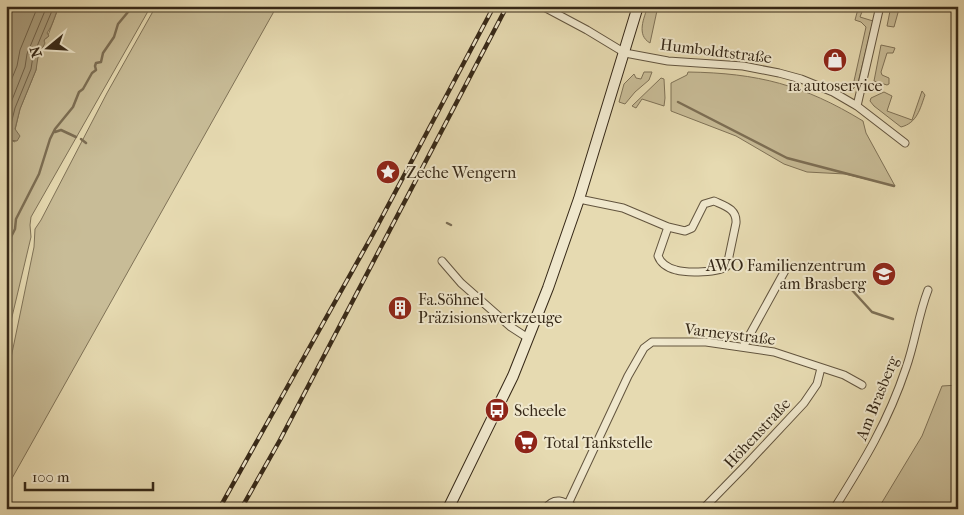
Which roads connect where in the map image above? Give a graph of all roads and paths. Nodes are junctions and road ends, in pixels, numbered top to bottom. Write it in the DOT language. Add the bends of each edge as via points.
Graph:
graph roads {
  1 [pos="542,6"];
  2 [pos="638,6"];
  3 [pos="880,6"];
  4 [pos="625,53"];
  5 [pos="857,106"];
  6 [pos="905,143"];
  7 [pos="579,199"];
  8 [pos="668,227"];
  9 [pos="442,261"];
  10 [pos="787,268"];
  11 [pos="928,290"];
  12 [pos="528,338"];
  13 [pos="744,347"];
  14 [pos="821,368"];
  15 [pos="862,385"];
  16 [pos="568,504"];
  17 [pos="451,508"];
  18 [pos="545,509"];
  19 [pos="577,509"];
  20 [pos="703,509"];
  21 [pos="834,509"];
  1 -- 4 [label="street"];
  2 -- 4 [label="main road"];
  3 -- 5 [label="street"];
  4 -- 5 [label="street, Humboldtstraße" via="779,73 833,92"];
  4 -- 7 [label="main road"];
  5 -- 6 [label="street, Humboldtstraße"];
  7 -- 8 [label="street" via="623,208"];
  7 -- 12 [label="main road"];
  8 -- 8 [label="street" via="659,253 664,265 680,271 718,271 727,266 736,223 732,209 711,201 703,205 690,230"];
  9 -- 12 [label="street" via="461,283"];
  10 -- 13 [label="street"];
  11 -- 21 [label="street, Am Brasberg" via="907,367 887,418 870,453"];
  12 -- 17 [label="main road"];
  13 -- 14 [label="street, Varneystraße" via="774,352"];
  13 -- 16 [label="street, Varneystraße" via="658,341 647,345 628,376"];
  14 -- 15 [label="street, Varneystraße" via="844,374"];
  14 -- 20 [label="street, Höhenstraße" via="817,384 804,403"];
  16 -- 18 [label="street" via="556,500"];
  16 -- 19 [label="street"];
}
